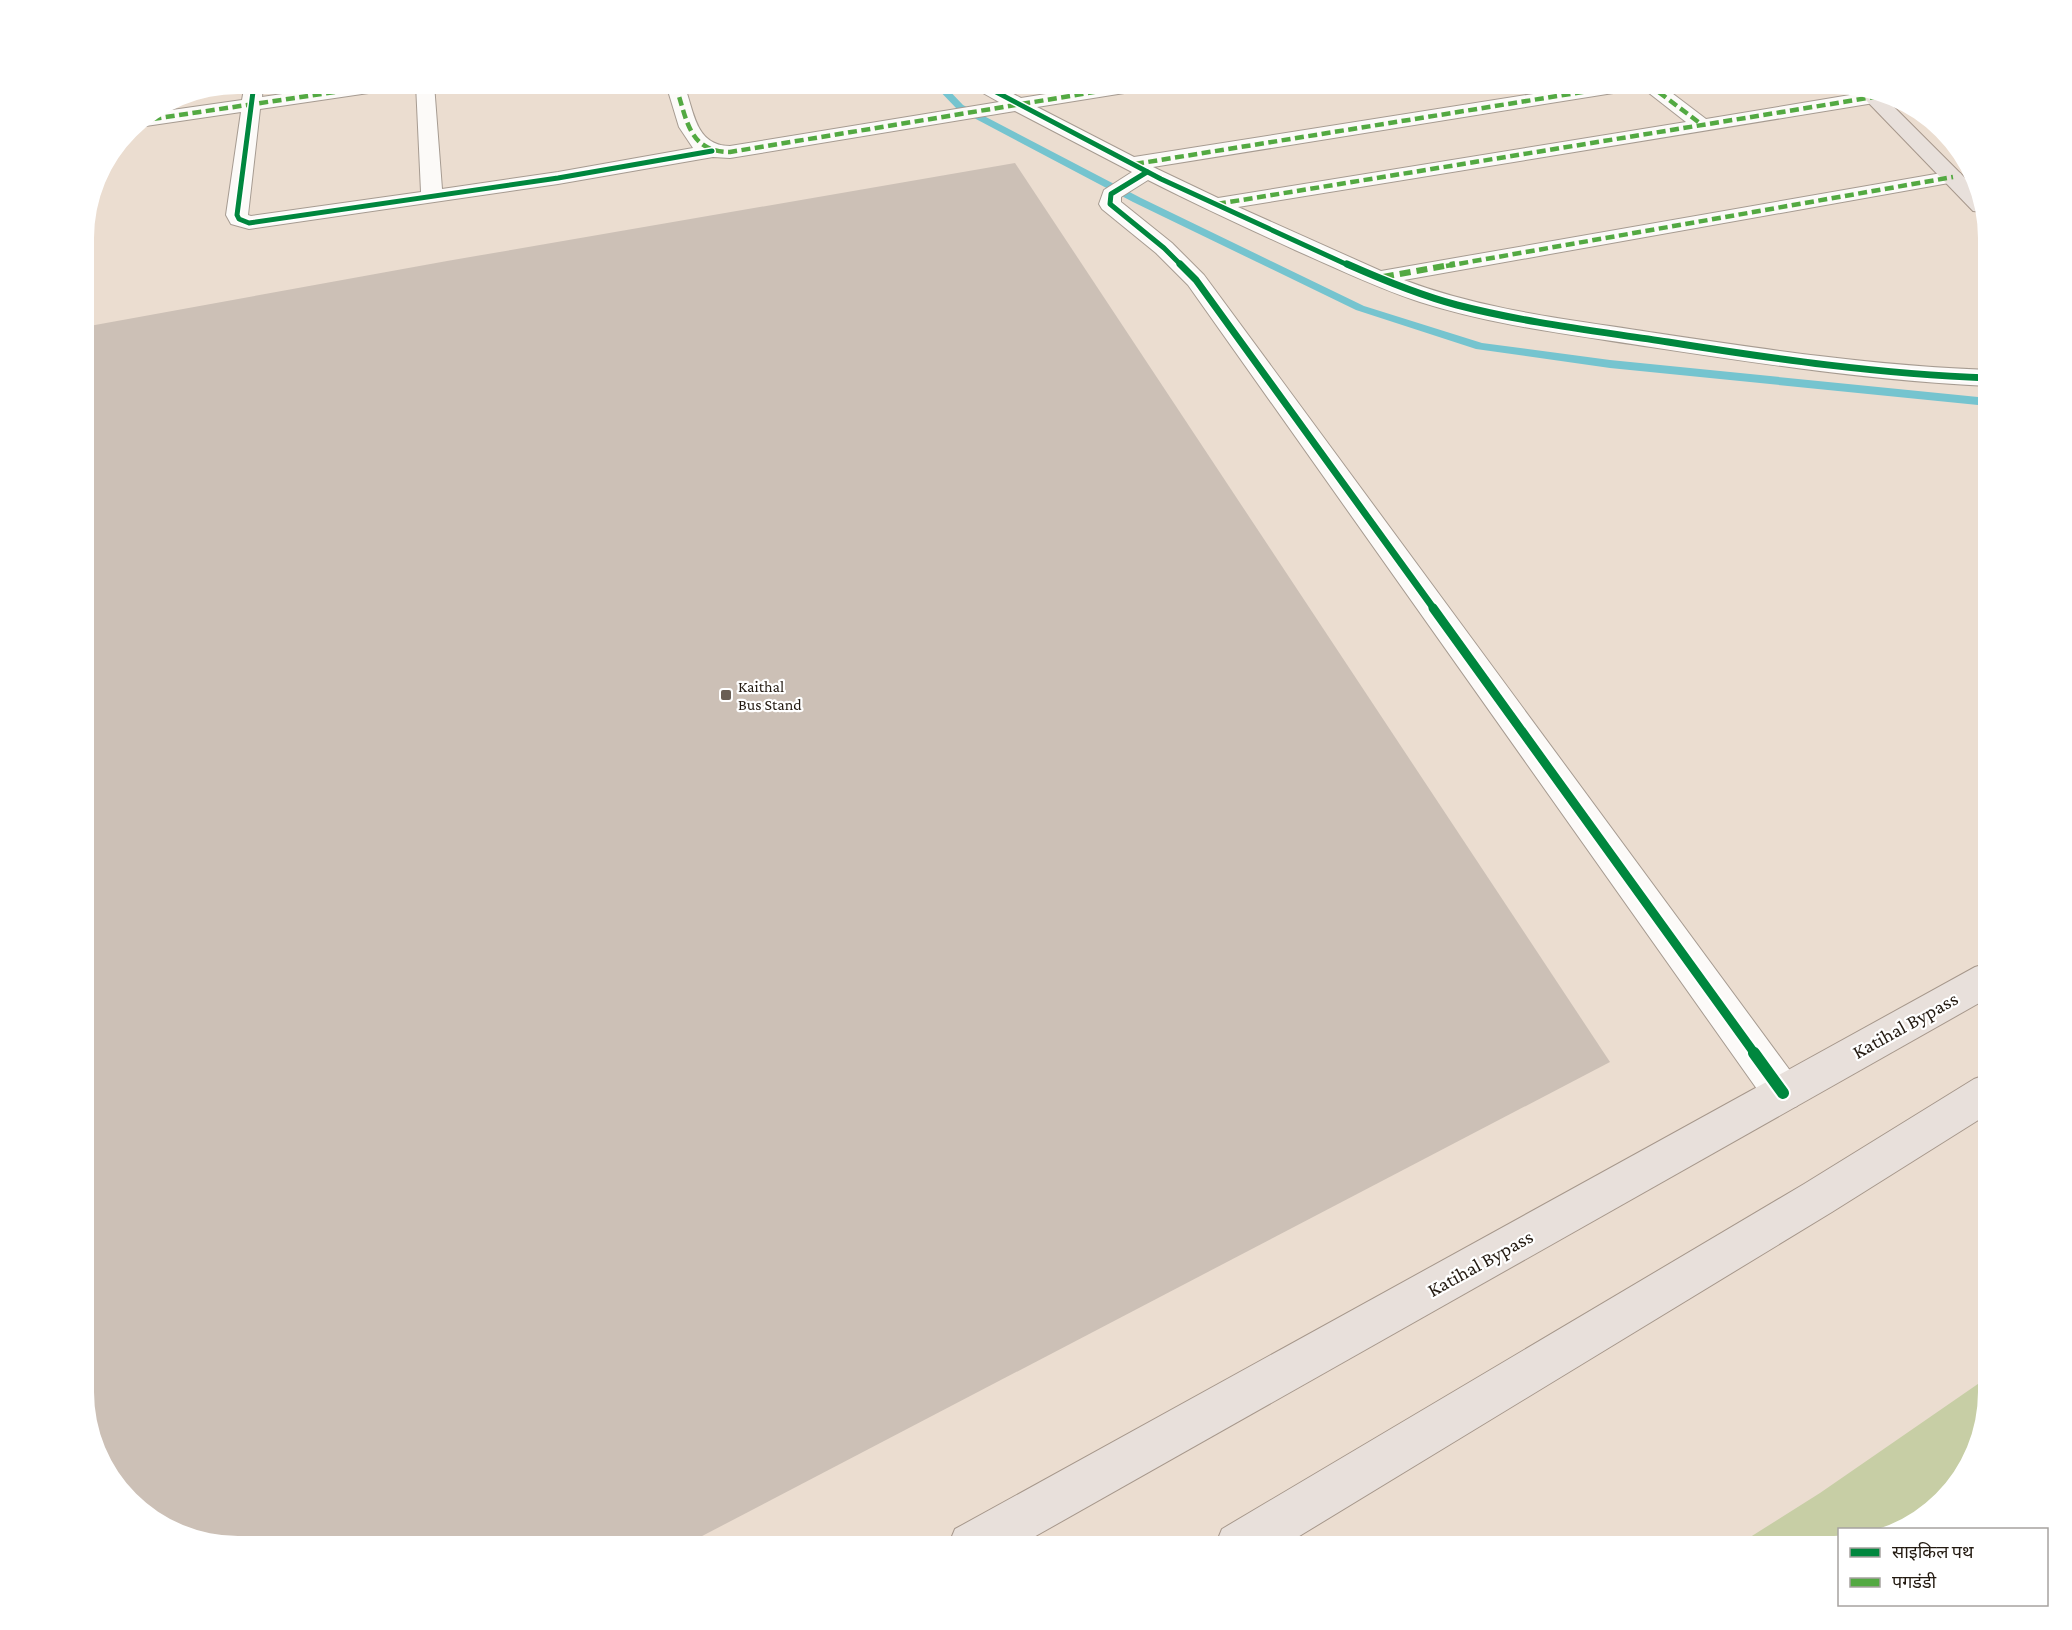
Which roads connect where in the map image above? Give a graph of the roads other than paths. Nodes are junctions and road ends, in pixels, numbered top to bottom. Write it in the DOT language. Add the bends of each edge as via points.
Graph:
graph roads {
  1 [pos="253,94"];
  2 [pos="426,94"];
  3 [pos="679,94"];
  4 [pos="999,94"];
  5 [pos="1080,94"];
  6 [pos="1579,94"];
  7 [pos="1661,94"];
  8 [pos="1854,96"];
  9 [pos="1880,102"];
  10 [pos="1017,104"];
  11 [pos="166,115"];
  12 [pos="1701,124"];
  13 [pos="712,151"];
  14 [pos="1953,177"];
  15 [pos="1130,178"];
  16 [pos="432,197"];
  17 [pos="1971,197"];
  18 [pos="1214,205"];
  19 [pos="1377,278"];
  20 [pos="1978,377"];
  21 [pos="1978,985"];
  22 [pos="1784,1093"];
  23 [pos="1978,1098"];
  24 [pos="990,1536"];
  25 [pos="1256,1536"];
  1 -- 11 [label="street"];
  1 -- 16 [label="street" via="237,215 243,222 257,224"];
  2 -- 16 [label="street"];
  3 -- 13 [label="street" via="694,138"];
  4 -- 10 [label="street"];
  5 -- 10 [label="street"];
  6 -- 15 [label="street"];
  7 -- 12 [label="street"];
  8 -- 12 [label="street"];
  9 -- 14 [label="main road"];
  10 -- 13 [label="street" via="730,152"];
  10 -- 15 [label="street"];
  12 -- 18 [label="street"];
  13 -- 16 [label="street"];
  14 -- 17 [label="main road"];
  14 -- 19 [label="street"];
  15 -- 18 [label="street"];
  15 -- 22 [label="street" via="1110,204 1196,280"];
  18 -- 19 [label="street"];
  19 -- 20 [label="street" via="1478,310 1527,320 1798,363"];
  21 -- 22 [label="main road, Katihal Bypass"];
  22 -- 24 [label="main road, Katihal Bypass"];
  23 -- 25 [label="main road"];
}
